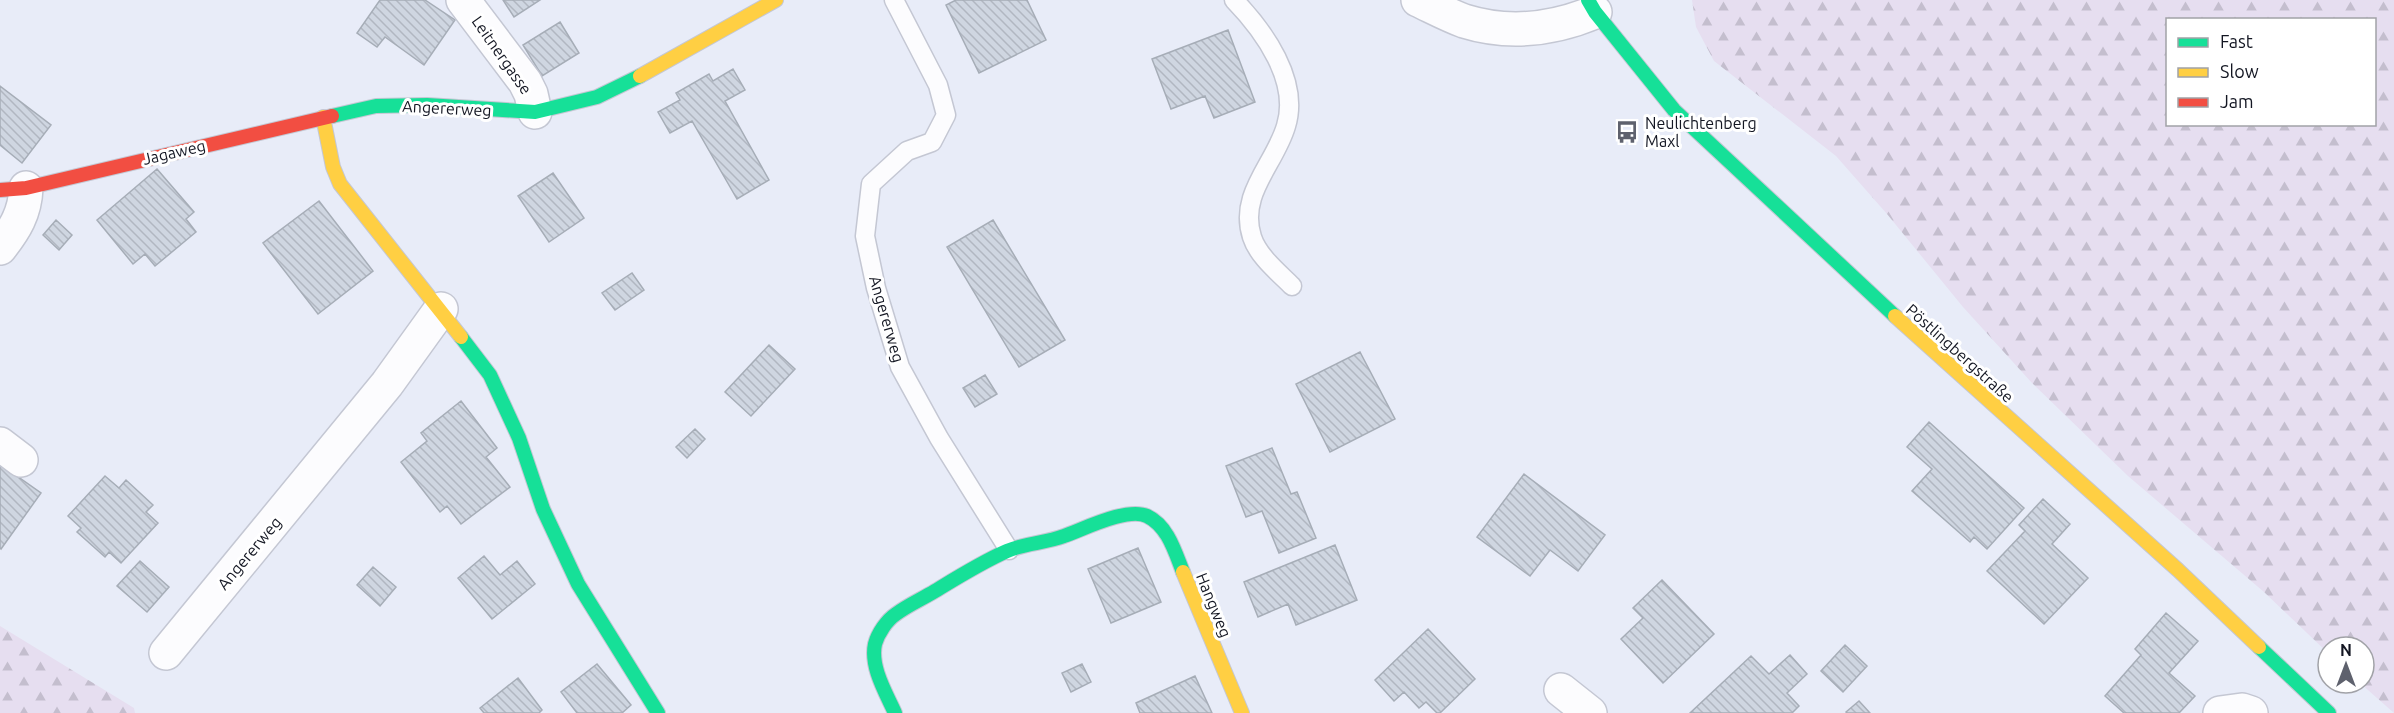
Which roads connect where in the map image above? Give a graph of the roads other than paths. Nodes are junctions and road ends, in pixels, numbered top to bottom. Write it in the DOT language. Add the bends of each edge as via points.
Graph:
graph roads {
  1 [pos="463,0"];
  2 [pos="776,0"];
  3 [pos="894,0"];
  4 [pos="1234,0"];
  5 [pos="1418,0"];
  6 [pos="1591,6"];
  7 [pos="535,112"];
  8 [pos="323,117"];
  9 [pos="13,189"];
  10 [pos="0,249"];
  11 [pos="1292,286"];
  12 [pos="441,309"];
  13 [pos="1009,550"];
  14 [pos="166,653"];
  15 [pos="1562,690"];
  16 [pos="658,713"];
  17 [pos="895,713"];
  18 [pos="1242,713"];
  19 [pos="1590,713"];
  20 [pos="2220,713"];
  21 [pos="2251,713"];
  22 [pos="2329,713"];
  1 -- 7 [label="street, Leitnergasse" via="525,82"];
  2 -- 7 [label="street, Angererweg" via="626,84 571,105"];
  3 -- 13 [label="lane, Angererweg" via="938,85 946,115 932,142 907,151 871,184 867,247 900,367"];
  4 -- 11 [label="lane" via="1264,36 1290,95 1286,128 1254,189 1248,224 1262,255"];
  5 -- 6 [label="street" via="1464,20 1494,27 1552,27"];
  6 -- 22 [label="street, Pöstlingbergstraße" via="1674,110"];
  7 -- 8 [label="street, Angererweg" via="399,105"];
  8 -- 9 [label="street, Jagaweg"];
  8 -- 12 [label="street" via="340,184"];
  9 -- 10 [label="street, Jagaweg" via="25,203"];
  12 -- 14 [label="street, Angererweg" via="387,384"];
  12 -- 16 [label="street" via="490,375 519,438 543,509 578,584"];
  13 -- 17 [label="street" via="894,615 882,629 875,644 875,661"];
  13 -- 18 [label="street, Hangweg" via="1136,513 1159,524"];
  15 -- 19 [label="street"];
  20 -- 21 [label="street"];
}
